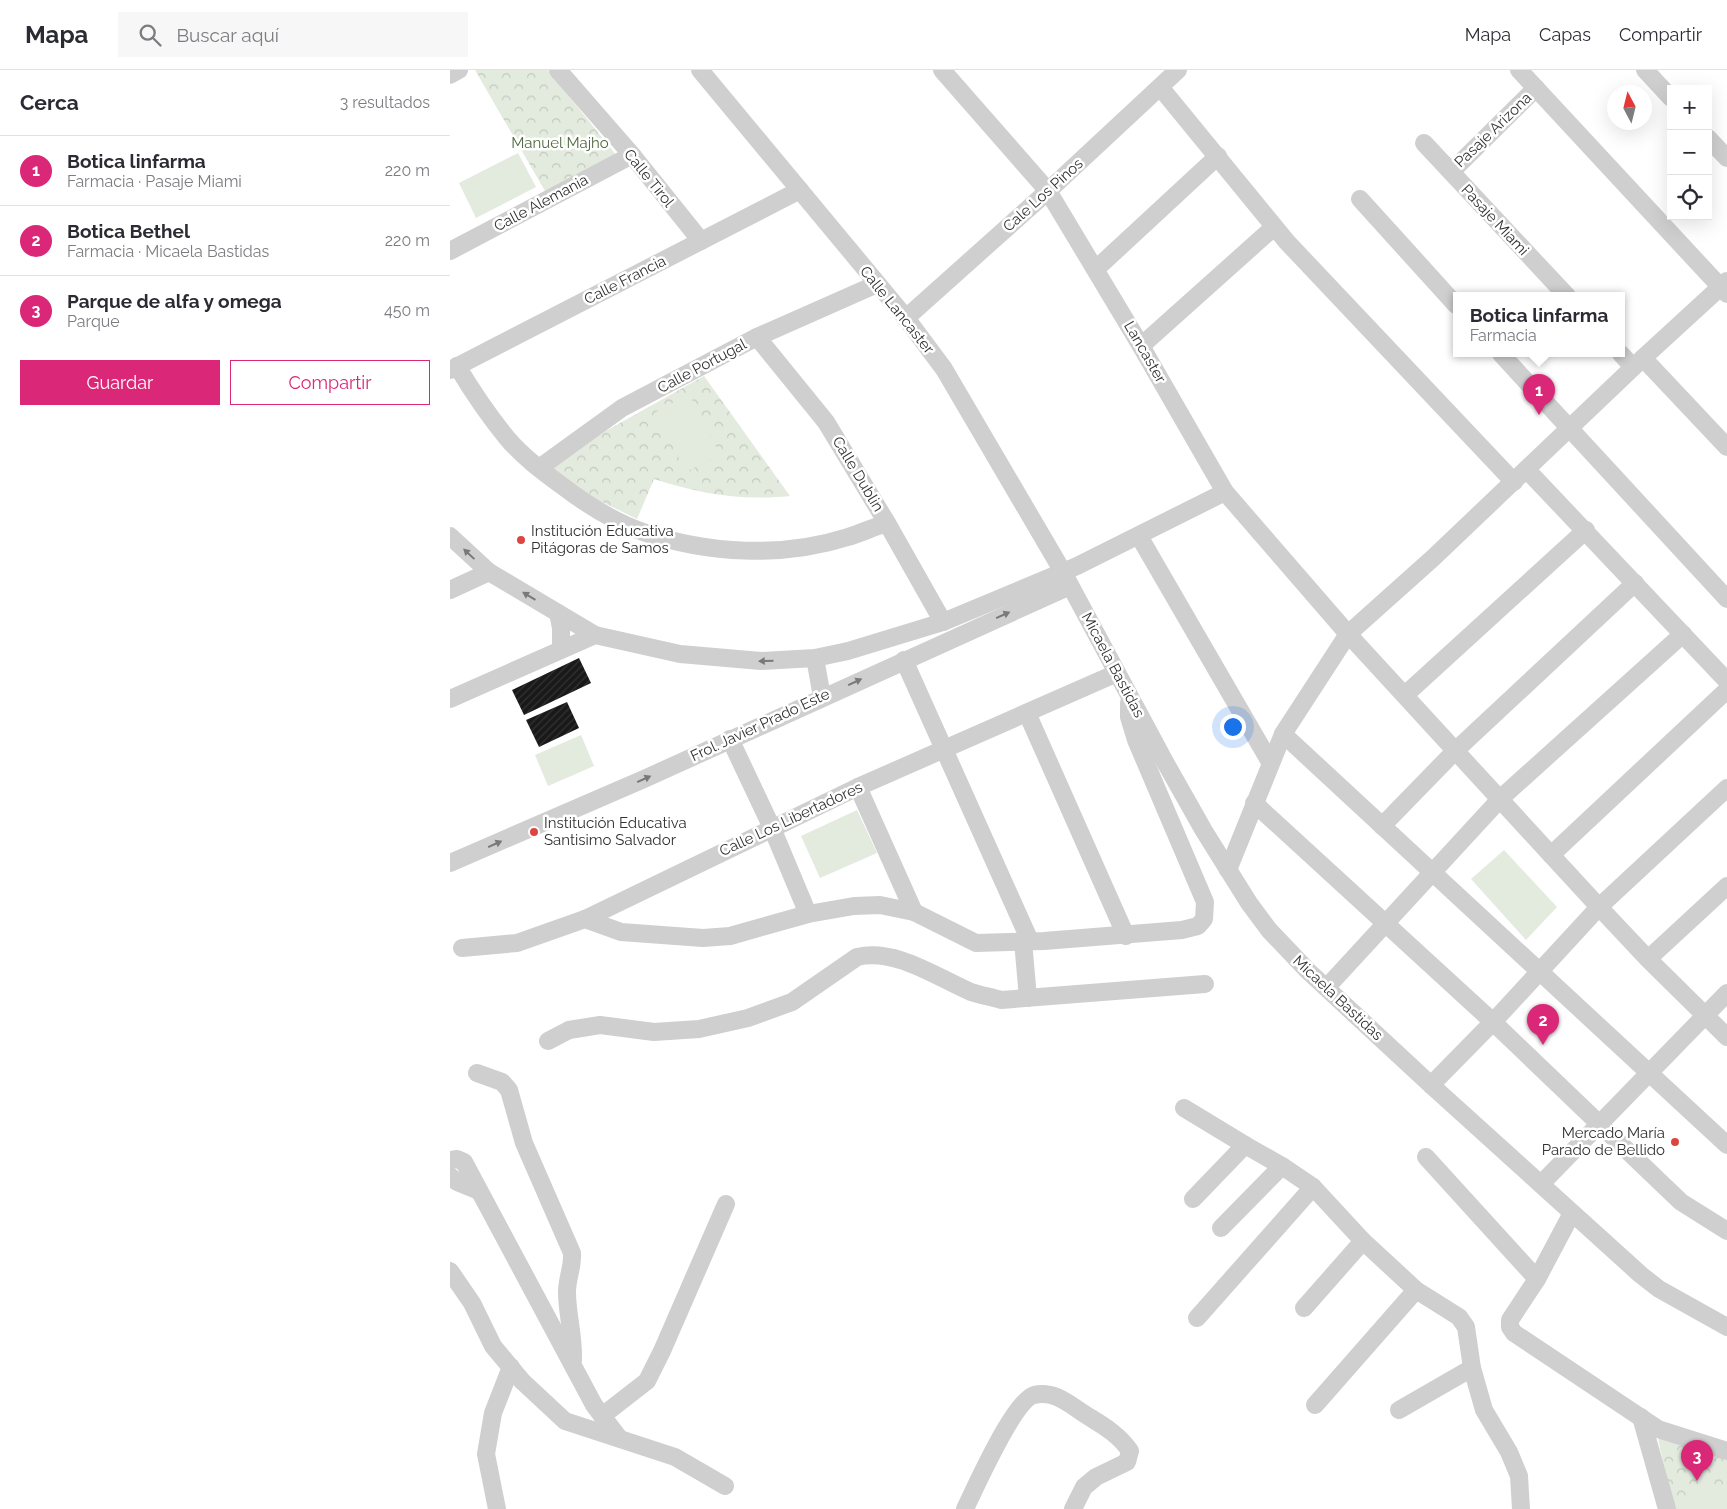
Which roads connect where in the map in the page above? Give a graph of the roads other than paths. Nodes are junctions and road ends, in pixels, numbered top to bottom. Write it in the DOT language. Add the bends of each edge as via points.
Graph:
graph roads {
  1 [pos="458,70"];
  2 [pos="558,70"];
  3 [pos="700,70"];
  4 [pos="942,70"];
  5 [pos="1178,70"];
  6 [pos="1644,70"];
  7 [pos="1521,71"];
  8 [pos="450,75"];
  9 [pos="1160,87"];
  10 [pos="1536,88"];
  11 [pos="1667,94"];
  12 [pos="1712,142"];
  13 [pos="1424,143"];
  14 [pos="632,155"];
  15 [pos="1218,156"];
  16 [pos="1727,158"];
  17 [pos="1451,172"];
  18 [pos="800,190"];
  19 [pos="1048,191"];
  20 [pos="1360,199"];
  21 [pos="1274,227"];
  22 [pos="701,241"];
  23 [pos="450,251"];
  24 [pos="1096,269"];
  25 [pos="877,284"];
  26 [pos="1725,287"];
  27 [pos="1563,292"];
  28 [pos="1453,302"];
  29 [pos="906,318"];
  30 [pos="757,337"];
  31 [pos="1141,346"];
  32 [pos="1625,356"];
  33 [pos="1504,357"];
  34 [pos="1638,362"];
  35 [pos="454,368"];
  36 [pos="1568,429"];
  37 [pos="1727,447"];
  38 [pos="539,468"];
  39 [pos="1528,470"];
  40 [pos="1514,482"];
  41 [pos="1226,492"];
  42 [pos="887,523"];
  43 [pos="1586,530"];
  44 [pos="450,536"];
  45 [pos="1139,536"];
  46 [pos="489,572"];
  47 [pos="1067,579"];
  48 [pos="1635,583"];
  49 [pos="450,590"];
  50 [pos="1727,598"];
  51 [pos="558,613"];
  52 [pos="943,622"];
  53 [pos="1348,634"];
  54 [pos="1683,634"];
  55 [pos="595,635"];
  56 [pos="561,650"];
  57 [pos="815,658"];
  58 [pos="904,660"];
  59 [pos="1117,674"];
  60 [pos="1727,681"];
  61 [pos="1727,690"];
  62 [pos="1405,695"];
  63 [pos="822,697"];
  64 [pos="1130,698"];
  65 [pos="450,700"];
  66 [pos="1027,713"];
  67 [pos="1283,734"];
  68 [pos="730,739"];
  69 [pos="945,748"];
  70 [pos="1456,751"];
  71 [pos="1270,762"];
  72 [pos="858,787"];
  73 [pos="1727,788"];
  74 [pos="1501,798"];
  75 [pos="1254,803"];
  76 [pos="1382,826"];
  77 [pos="772,828"];
  78 [pos="1551,854"];
  79 [pos="450,863"];
  80 [pos="1228,870"];
  81 [pos="1433,874"];
  82 [pos="1727,886"];
  83 [pos="1598,906"];
  84 [pos="914,912"];
  85 [pos="808,914"];
  86 [pos="585,918"];
  87 [pos="1385,925"];
  88 [pos="1126,936"];
  89 [pos="1026,941"];
  90 [pos="462,948"];
  91 [pos="1648,959"];
  92 [pos="1538,971"];
  93 [pos="1205,984"];
  94 [pos="1326,987"];
  95 [pos="1727,993"];
  96 [pos="1028,998"];
  97 [pos="1704,1015"];
  98 [pos="1493,1022"];
  99 [pos="1727,1036"];
  100 [pos="548,1041"];
  101 [pos="1647,1073"];
  102 [pos="477,1074"];
  103 [pos="1431,1085"];
  104 [pos="1184,1108"];
  105 [pos="1600,1123"];
  106 [pos="1245,1145"];
  107 [pos="1727,1145"];
  108 [pos="1426,1157"];
  109 [pos="450,1160"];
  110 [pos="1282,1166"];
  111 [pos="450,1176"];
  112 [pos="1541,1184"];
  113 [pos="1313,1187"];
  114 [pos="479,1191"];
  115 [pos="1193,1199"];
  116 [pos="726,1204"];
  117 [pos="1572,1212"];
  118 [pos="1221,1228"];
  119 [pos="1727,1231"];
  120 [pos="1363,1241"];
  121 [pos="450,1271"];
  122 [pos="1537,1279"];
  123 [pos="1416,1290"];
  124 [pos="1304,1308"];
  125 [pos="1196,1318"];
  126 [pos="1727,1326"];
  127 [pos="573,1363"];
  128 [pos="511,1367"];
  129 [pos="1472,1368"];
  130 [pos="1315,1404"];
  131 [pos="1399,1410"];
  132 [pos="602,1416"];
  133 [pos="1641,1417"];
  134 [pos="619,1438"];
  135 [pos="1727,1451"];
  136 [pos="726,1486"];
  137 [pos="496,1509"];
  138 [pos="965,1509"];
  139 [pos="1073,1509"];
  140 [pos="1522,1509"];
  141 [pos="1666,1509"];
  1 -- 8 [label="street"];
  2 -- 14 [label="street, Calle Tirol"];
  3 -- 18 [label="street, Calle Lancaster"];
  4 -- 19 [label="street, Lancaster"];
  5 -- 9 [label="street, Cale Los Pinos"];
  6 -- 11 [label="street"];
  7 -- 10 [label="street"];
  9 -- 15 [label="street"];
  9 -- 19 [label="street, Cale Los Pinos"];
  10 -- 17 [label="street, Pasaje Arizona"];
  10 -- 26 [label="street"];
  12 -- 16 [label="street"];
  13 -- 17 [label="street, Pasaje Miami"];
  14 -- 22 [label="street, Calle Tirol"];
  14 -- 23 [label="street, Calle Alemania"];
  15 -- 21 [label="street"];
  15 -- 24 [label="street"];
  17 -- 27 [label="street, Pasaje Miami"];
  18 -- 22 [label="street, Calle Francia"];
  18 -- 25 [label="street, Calle Lancaster"];
  19 -- 24 [label="street, Lancaster"];
  19 -- 29 [label="street, Cale Los Pinos"];
  20 -- 28 [label="street"];
  21 -- 31 [label="street"];
  21 -- 40 [label="street"];
  22 -- 35 [label="street, Calle Francia"];
  24 -- 31 [label="street, Lancaster"];
  25 -- 29 [label="street, Calle Lancaster"];
  25 -- 30 [label="street, Calle Portugal"];
  26 -- 34 [label="street"];
  29 -- 47 [label="street, Calle Lancaster" via="944,369"];
  30 -- 38 [label="street, Calle Portugal" via="622,408"];
  30 -- 42 [label="street, Calle Dublin" via="826,422"];
  31 -- 41 [label="street, Lancaster"];
  32 -- 34 [label="street"];
  33 -- 36 [label="street"];
  34 -- 36 [label="street"];
  34 -- 37 [label="street"];
  35 -- 38 [label="street" via="508,439"];
  36 -- 39 [label="street"];
  36 -- 50 [label="street"];
  38 -- 42 [label="street" via="606,515 642,532 685,544 724,550 766,551 848,537"];
  39 -- 40 [label="street"];
  39 -- 43 [label="street"];
  40 -- 53 [label="street"];
  41 -- 45 [label="street"];
  41 -- 53 [label="street, Lancaster"];
  42 -- 52 [label="street, Calle Dublin"];
  43 -- 48 [label="street"];
  43 -- 62 [label="street"];
  46 -- 44 [label="street, one-way"];
  45 -- 47 [label="street"];
  45 -- 71 [label="street"];
  46 -- 49 [label="street"];
  51 -- 46 [label="street, one-way"];
  47 -- 52 [label="street"];
  58 -- 47 [label="street, Frol. Javier Prado Este, one-way"];
  47 -- 59 [label="street, Micaela Bastidas"];
  48 -- 54 [label="street"];
  48 -- 70 [label="street"];
  51 -- 55 [label="street"];
  51 -- 56 [label="street"];
  52 -- 57 [label="street"];
  53 -- 62 [label="street, Lancaster"];
  53 -- 67 [label="street"];
  54 -- 60 [label="street"];
  54 -- 74 [label="street"];
  55 -- 56 [label="street"];
  57 -- 55 [label="street, one-way" via="761,661 680,654"];
  56 -- 65 [label="street"];
  57 -- 63 [label="street"];
  63 -- 58 [label="street, Frol. Javier Prado Este, one-way"];
  58 -- 69 [label="street"];
  59 -- 64 [label="street, Micaela Bastidas"];
  59 -- 66 [label="street, Calle Los Libertadores"];
  61 -- 78 [label="street"];
  62 -- 70 [label="street, Lancaster"];
  63 -- 68 [label="street, Frol. Javier Prado Este"];
  64 -- 80 [label="street, Micaela Bastidas"];
  64 -- 88 [label="street" via="1132,729 1205,902 1206,912 1198,926"];
  66 -- 69 [label="street, Calle Los Libertadores"];
  66 -- 88 [label="street"];
  67 -- 71 [label="street"];
  67 -- 76 [label="street"];
  68 -- 77 [label="street"];
  79 -- 68 [label="street, Frol. Javier Prado Este, one-way"];
  69 -- 72 [label="street, Calle Los Libertadores"];
  69 -- 89 [label="street"];
  70 -- 74 [label="street, Lancaster"];
  70 -- 76 [label="street"];
  71 -- 75 [label="street"];
  72 -- 77 [label="street, Calle Los Libertadores"];
  72 -- 84 [label="street"];
  73 -- 83 [label="street"];
  74 -- 78 [label="street, Lancaster"];
  74 -- 81 [label="street"];
  75 -- 80 [label="street"];
  75 -- 87 [label="street"];
  76 -- 81 [label="street"];
  77 -- 85 [label="street"];
  77 -- 86 [label="street, Calle Los Libertadores"];
  78 -- 83 [label="street, Lancaster"];
  80 -- 94 [label="street, Micaela Bastidas" via="1269,930"];
  81 -- 87 [label="street"];
  81 -- 92 [label="street"];
  82 -- 91 [label="street"];
  83 -- 91 [label="street, Lancaster"];
  83 -- 92 [label="street"];
  84 -- 85 [label="street" via="880,905"];
  84 -- 89 [label="street" via="976,943"];
  85 -- 86 [label="street" via="730,936 704,938 621,932"];
  86 -- 90 [label="street, Calle Los Libertadores" via="517,943"];
  87 -- 94 [label="street"];
  87 -- 98 [label="street"];
  88 -- 89 [label="street"];
  89 -- 96 [label="street"];
  91 -- 97 [label="street, Lancaster"];
  92 -- 98 [label="street"];
  92 -- 101 [label="street"];
  93 -- 96 [label="street"];
  94 -- 103 [label="street, Micaela Bastidas"];
  95 -- 97 [label="street"];
  96 -- 100 [label="street" via="1001,1000 972,992 926,970 878,954 857,957 792,1002 748,1018 698,1029 654,1032 600,1025 569,1030"];
  97 -- 99 [label="street, Lancaster"];
  97 -- 101 [label="street"];
  98 -- 103 [label="street"];
  98 -- 105 [label="street"];
  101 -- 105 [label="street"];
  101 -- 107 [label="street"];
  102 -- 127 [label="street" via="502,1082 509,1090 524,1143 572,1253 573,1266 567,1288 574,1342"];
  103 -- 112 [label="street, Micaela Bastidas"];
  104 -- 106 [label="street"];
  105 -- 112 [label="street"];
  105 -- 119 [label="street" via="1680,1202"];
  106 -- 110 [label="street"];
  106 -- 115 [label="street"];
  108 -- 122 [label="street"];
  109 -- 114 [label="street" via="464,1162"];
  110 -- 113 [label="street"];
  110 -- 118 [label="street"];
  111 -- 114 [label="street"];
  112 -- 117 [label="street, Micaela Bastidas"];
  113 -- 120 [label="street"];
  113 -- 125 [label="street"];
  114 -- 127 [label="street"];
  116 -- 132 [label="street" via="646,1381"];
  117 -- 122 [label="street"];
  117 -- 126 [label="street, Micaela Bastidas" via="1659,1290"];
  120 -- 123 [label="street"];
  120 -- 124 [label="street"];
  121 -- 128 [label="street" via="472,1303 493,1346"];
  122 -- 133 [label="street" via="1510,1320 1514,1333"];
  123 -- 129 [label="street" via="1459,1317 1466,1327"];
  123 -- 130 [label="street"];
  127 -- 132 [label="street"];
  128 -- 134 [label="street" via="564,1421"];
  128 -- 137 [label="street" via="493,1413 486,1454"];
  129 -- 131 [label="street"];
  129 -- 140 [label="street" via="1484,1410 1519,1476"];
  132 -- 134 [label="street"];
  133 -- 135 [label="street" via="1670,1434"];
  133 -- 141 [label="street"];
  134 -- 136 [label="street" via="675,1457"];
  138 -- 139 [label="street" via="996,1446 1022,1403 1034,1395 1056,1395 1121,1438 1130,1451 1127,1462 1096,1477 1084,1487"];
}
